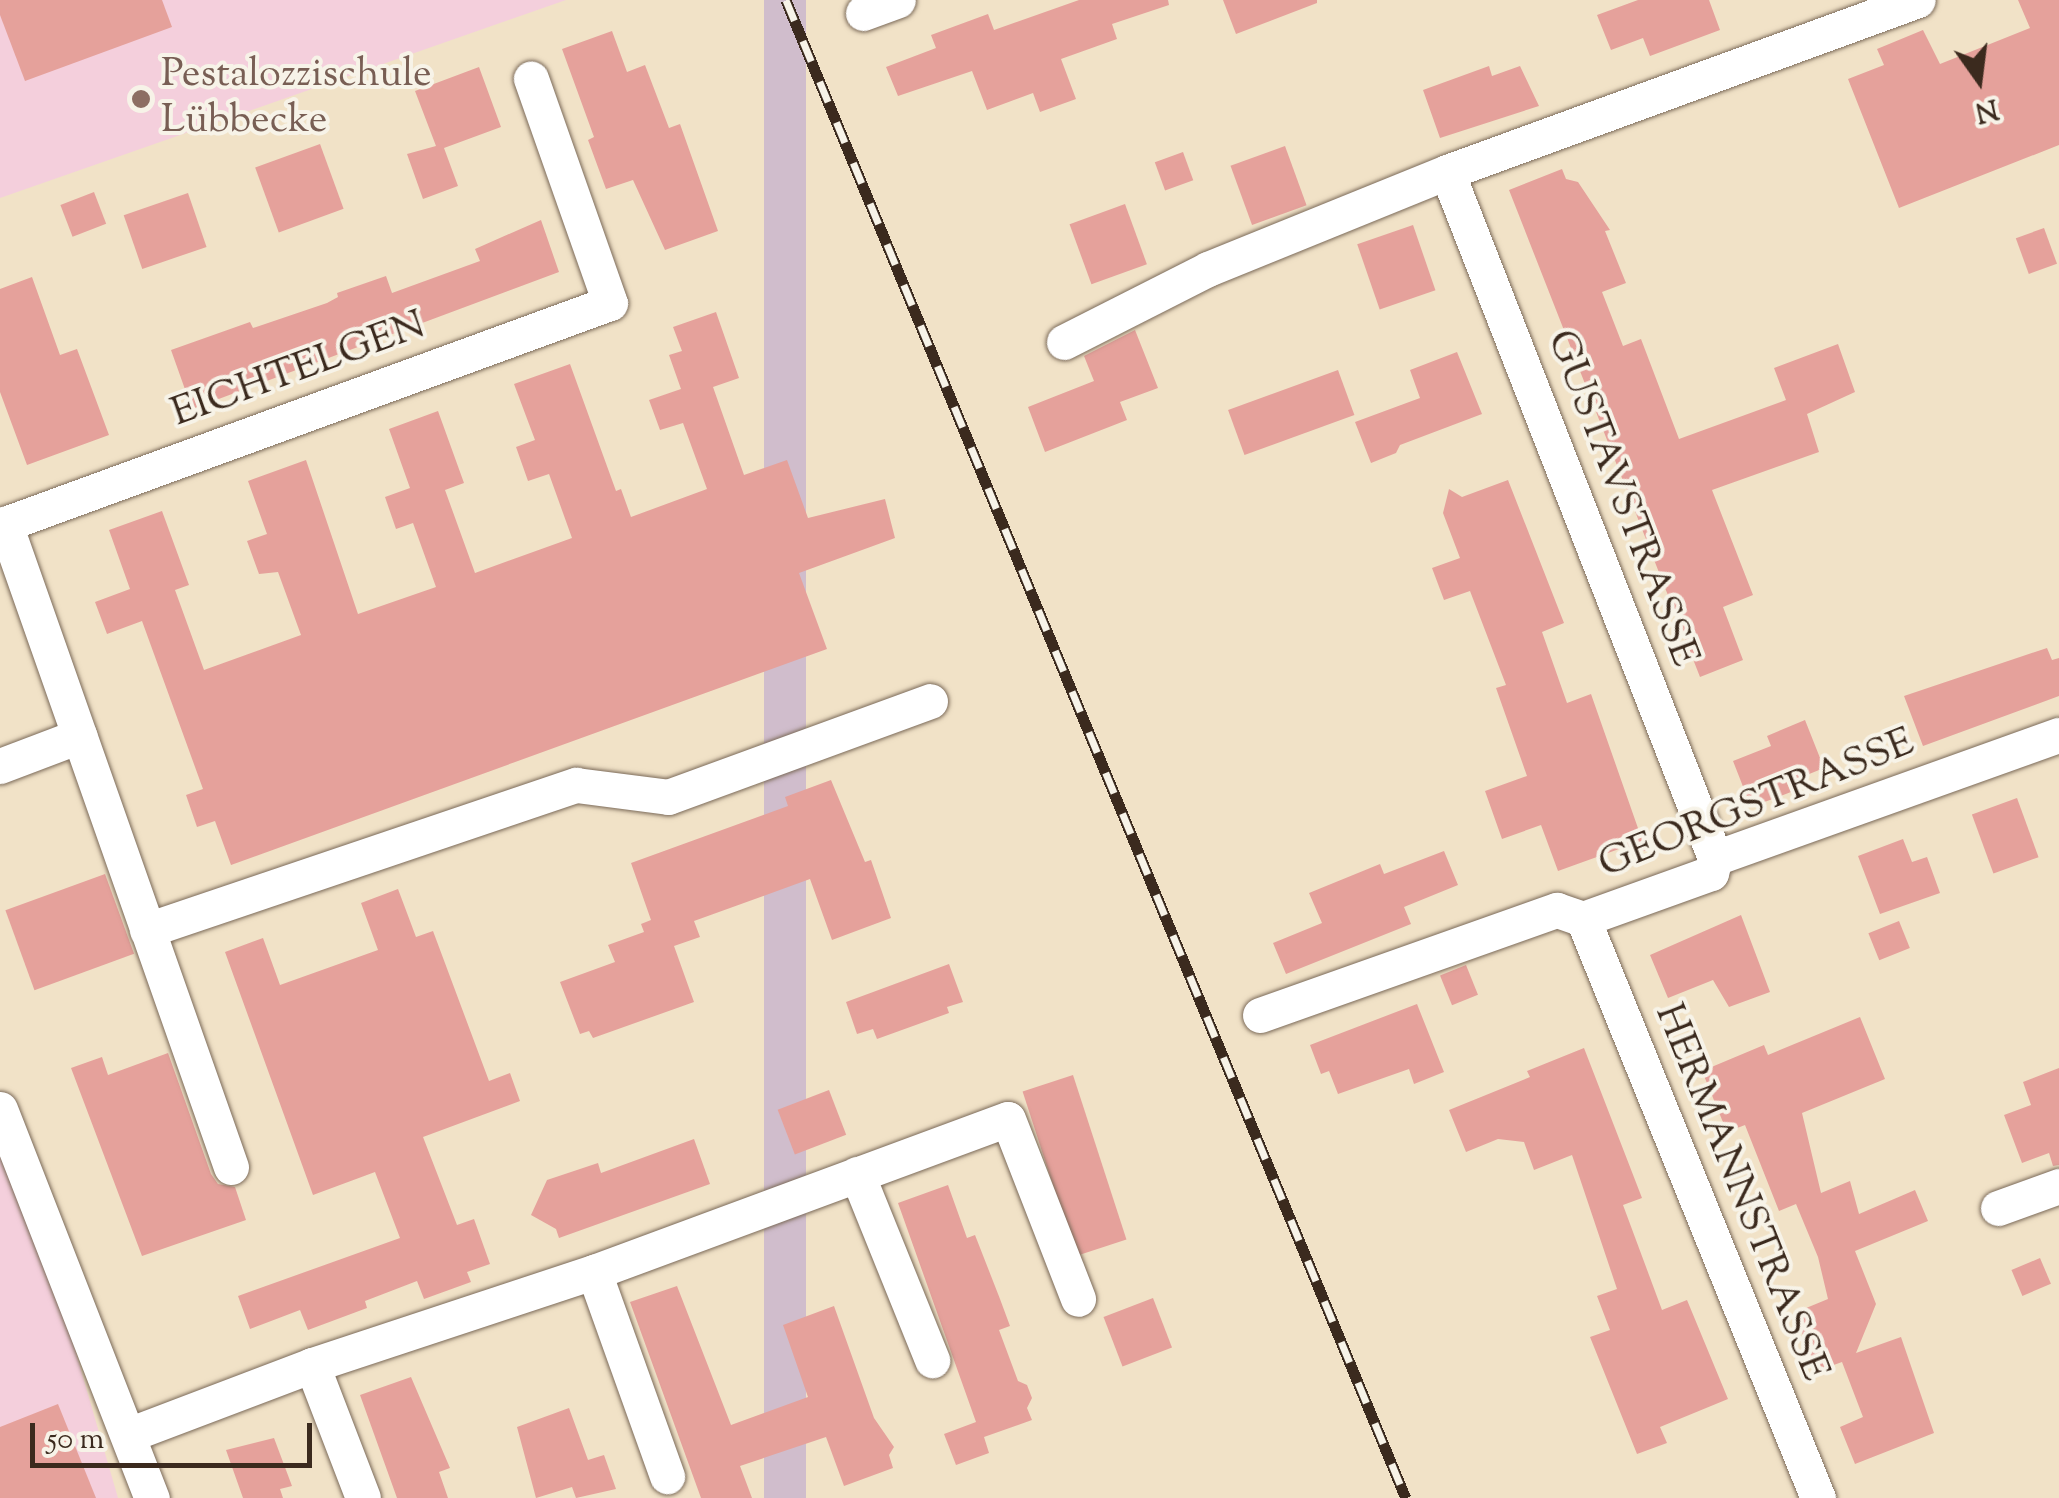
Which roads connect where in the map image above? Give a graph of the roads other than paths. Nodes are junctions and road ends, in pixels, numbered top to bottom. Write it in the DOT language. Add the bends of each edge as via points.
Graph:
graph roads {
  1 [pos="898,0"];
  2 [pos="1918,0"];
  3 [pos="863,13"];
  4 [pos="531,79"];
  5 [pos="1447,172"];
  6 [pos="1064,342"];
  7 [pos="930,700"];
  8 [pos="2059,735"];
  9 [pos="79,736"];
  10 [pos="0,766"];
  11 [pos="1716,858"];
  12 [pos="1583,919"];
  13 [pos="148,930"];
  14 [pos="1260,1015"];
  15 [pos="0,1109"];
  16 [pos="231,1167"];
  17 [pos="857,1174"];
  18 [pos="2059,1186"];
  19 [pos="1998,1208"];
  20 [pos="594,1272"];
  21 [pos="1078,1299"];
  22 [pos="932,1360"];
  23 [pos="312,1365"];
  24 [pos="128,1434"];
  25 [pos="667,1476"];
  26 [pos="152,1498"];
  27 [pos="363,1498"];
  28 [pos="1818,1498"];
  1 -- 3 [label="street"];
  2 -- 5 [label="street"];
  4 -- 9 [label="street, EICHTELGEN" via="610,303 5,524"];
  5 -- 6 [label="street" via="1208,269"];
  5 -- 11 [label="street, GUSTAVSTRASSE"];
  7 -- 13 [label="street" via="668,797 576,785"];
  8 -- 11 [label="street, GEORGSTRASSE"];
  9 -- 10 [label="street"];
  9 -- 13 [label="street, EICHTELGEN"];
  11 -- 12 [label="street, GEORGSTRASSE" via="1711,873"];
  12 -- 14 [label="street, GEORGSTRASSE" via="1557,910"];
  12 -- 28 [label="street, HERMANNSTRASSE"];
  13 -- 16 [label="street, EICHTELGEN"];
  15 -- 24 [label="street"];
  17 -- 20 [label="street"];
  17 -- 21 [label="street" via="1008,1119"];
  17 -- 22 [label="street"];
  18 -- 19 [label="street"];
  20 -- 23 [label="street"];
  20 -- 25 [label="street"];
  23 -- 24 [label="street"];
  23 -- 27 [label="street"];
  24 -- 26 [label="street"];
}
